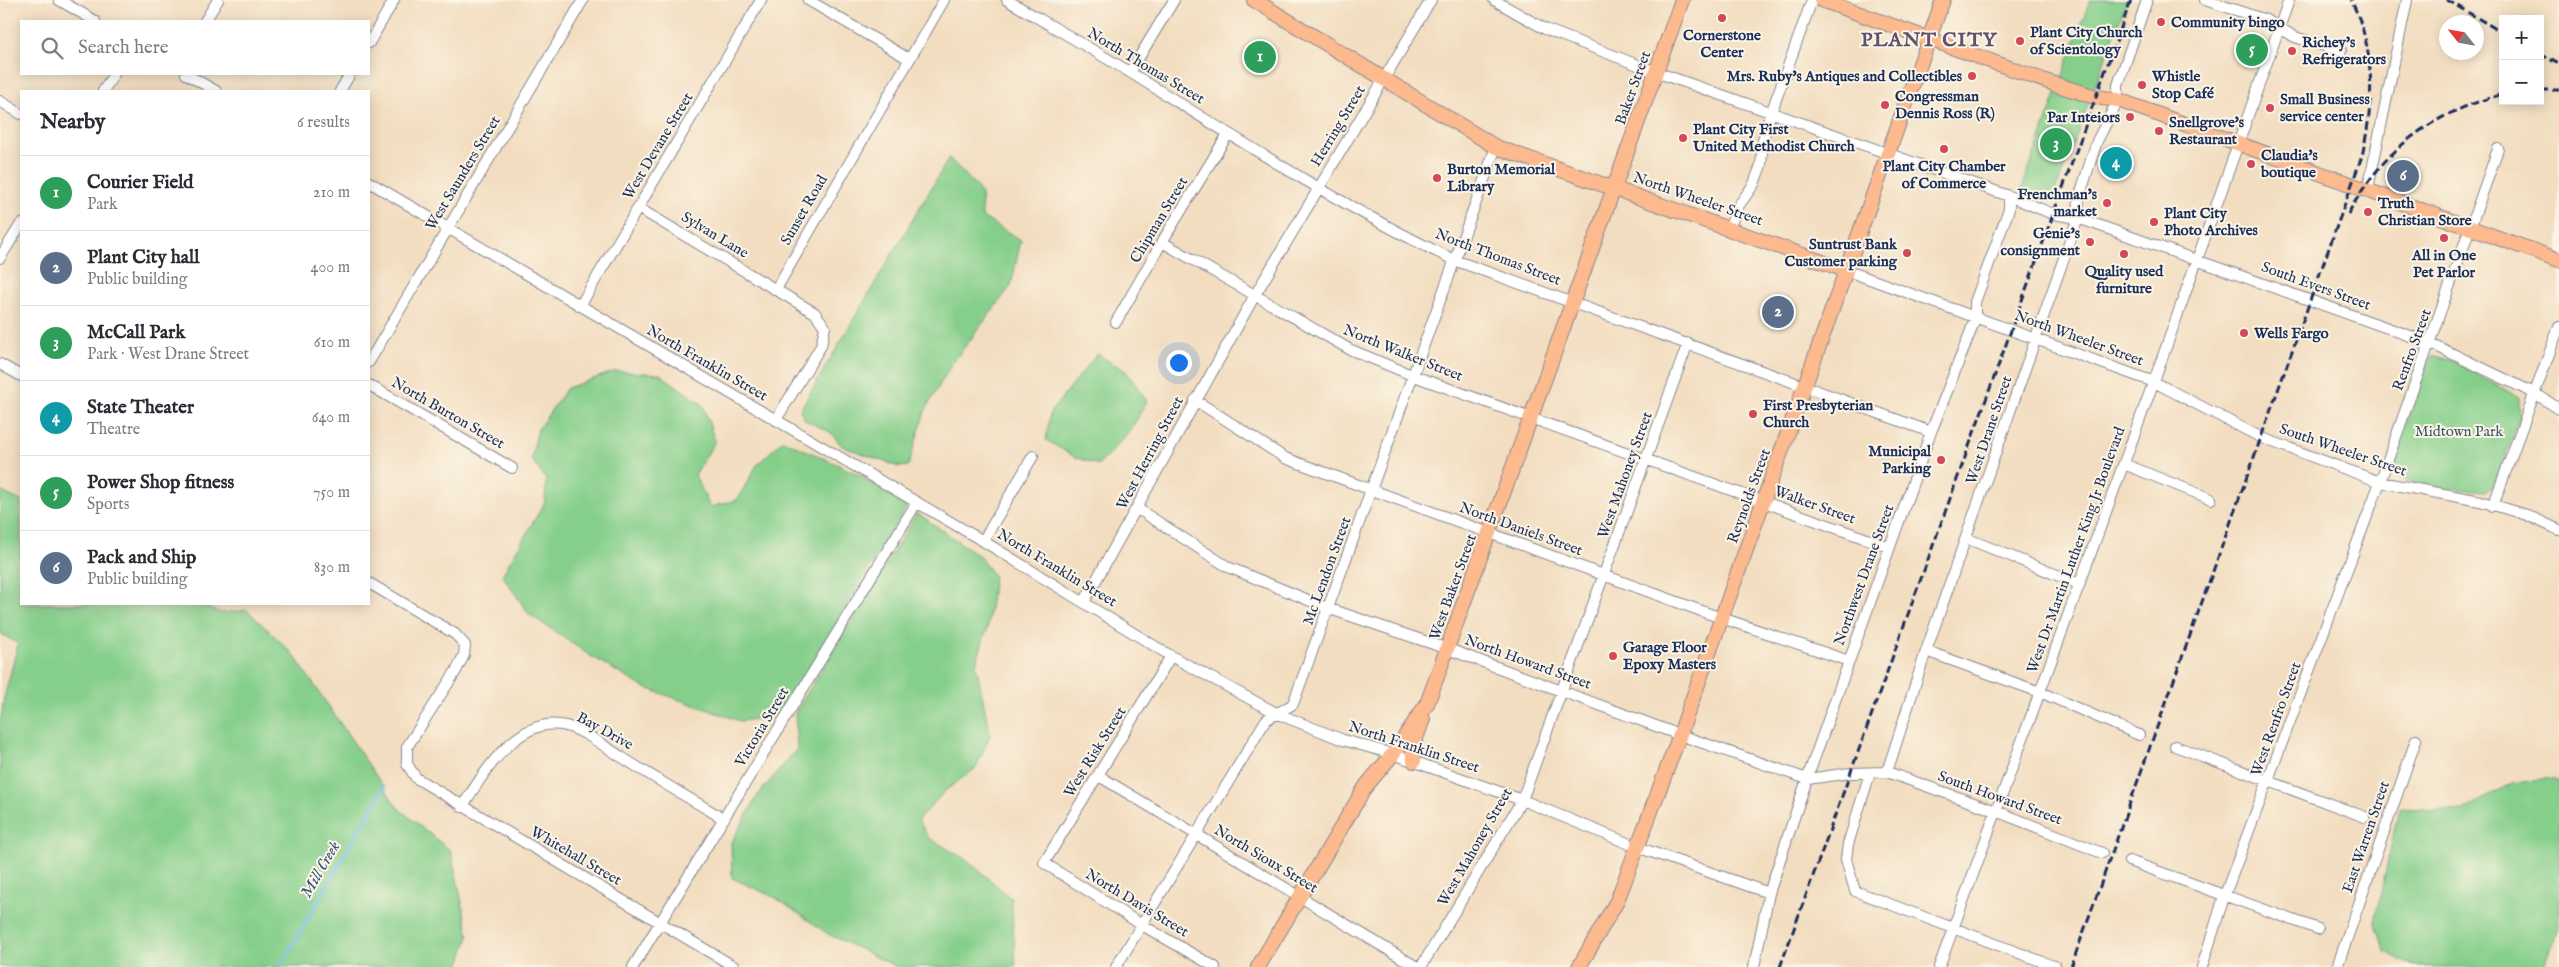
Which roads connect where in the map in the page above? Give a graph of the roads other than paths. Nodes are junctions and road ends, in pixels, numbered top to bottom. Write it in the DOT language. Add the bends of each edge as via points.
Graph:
graph roads {
  1 [pos="59,0"];
  2 [pos="218,0"];
  3 [pos="394,0"];
  4 [pos="583,0"];
  5 [pos="761,0"];
  6 [pos="808,0"];
  7 [pos="944,0"];
  8 [pos="1007,0"];
  9 [pos="1174,0"];
  10 [pos="1254,0"];
  11 [pos="1431,0"];
  12 [pos="1494,0"];
  13 [pos="1682,0"];
  14 [pos="1812,0"];
  15 [pos="1820,0"];
  16 [pos="1943,0"];
  17 [pos="2147,0"];
  18 [pos="2205,0"];
  19 [pos="2290,0"];
  20 [pos="2407,0"];
  21 [pos="1023,4"];
  22 [pos="93,20"];
  23 [pos="206,20"];
  24 [pos="2280,29"];
  25 [pos="1929,39"];
  26 [pos="370,41"];
  27 [pos="2341,51"];
  28 [pos="909,59"];
  29 [pos="1130,72"];
  30 [pos="1656,72"];
  31 [pos="113,75"];
  32 [pos="188,75"];
  33 [pos="349,75"];
  34 [pos="1383,78"];
  35 [pos="104,90"];
  36 [pos="214,90"];
  37 [pos="341,90"];
  38 [pos="2118,100"];
  39 [pos="0,101"];
  40 [pos="20,113"];
  41 [pos="1771,113"];
  42 [pos="1228,134"];
  43 [pos="2238,143"];
  44 [pos="1496,147"];
  45 [pos="2498,149"];
  46 [pos="1887,154"];
  47 [pos="370,183"];
  48 [pos="1614,187"];
  49 [pos="1318,189"];
  50 [pos="2368,189"];
  51 [pos="2009,196"];
  52 [pos="638,208"];
  53 [pos="2078,218"];
  54 [pos="20,225"];
  55 [pos="1729,228"];
  56 [pos="2472,228"];
  57 [pos="448,229"];
  58 [pos="1162,242"];
  59 [pos="2,252"];
  60 [pos="1454,260"];
  61 [pos="2197,260"];
  62 [pos="2559,260"];
  63 [pos="1845,270"];
  64 [pos="776,289"];
  65 [pos="1255,295"];
  66 [pos="1574,302"];
  67 [pos="580,306"];
  68 [pos="1975,318"];
  69 [pos="1116,322"];
  70 [pos="2559,327"];
  71 [pos="2036,340"];
  72 [pos="1688,343"];
  73 [pos="2430,343"];
  74 [pos="370,360"];
  75 [pos="0,364"];
  76 [pos="20,375"];
  77 [pos="1414,376"];
  78 [pos="2154,382"];
  79 [pos="370,386"];
  80 [pos="1805,388"];
  81 [pos="2536,394"];
  82 [pos="1195,400"];
  83 [pos="2559,409"];
  84 [pos="1531,418"];
  85 [pos="776,420"];
  86 [pos="1931,432"];
  87 [pos="1033,456"];
  88 [pos="1647,460"];
  89 [pos="2124,464"];
  90 [pos="512,468"];
  91 [pos="2380,482"];
  92 [pos="1372,492"];
  93 [pos="2211,498"];
  94 [pos="917,502"];
  95 [pos="1764,503"];
  96 [pos="2493,506"];
  97 [pos="1138,509"];
  98 [pos="2559,530"];
  99 [pos="1490,534"];
  100 [pos="1966,538"];
  101 [pos="983,541"];
  102 [pos="1890,547"];
  103 [pos="1604,575"];
  104 [pos="370,584"];
  105 [pos="2079,584"];
  106 [pos="1084,602"];
  107 [pos="1330,609"];
  108 [pos="1722,618"];
  109 [pos="1448,649"];
  110 [pos="1926,651"];
  111 [pos="1171,656"];
  112 [pos="1849,661"];
  113 [pos="1563,691"];
  114 [pos="2040,692"];
  115 [pos="1427,704"];
  116 [pos="1278,714"];
  117 [pos="2139,734"];
  118 [pos="1680,735"];
  119 [pos="2416,740"];
  120 [pos="2174,746"];
  121 [pos="1393,754"];
  122 [pos="1414,761"];
  123 [pos="1887,772"];
  124 [pos="1870,773"];
  125 [pos="1099,776"];
  126 [pos="1807,779"];
  127 [pos="2269,782"];
  128 [pos="1522,800"];
  129 [pos="462,807"];
  130 [pos="1996,811"];
  131 [pos="2365,817"];
  132 [pos="724,819"];
  133 [pos="1197,836"];
  134 [pos="1637,848"];
  135 [pos="2102,853"];
  136 [pos="2129,861"];
  137 [pos="1044,863"];
  138 [pos="1769,893"];
  139 [pos="1300,897"];
  140 [pos="2224,897"];
  141 [pos="660,923"];
  142 [pos="1142,925"];
  143 [pos="1953,927"];
  144 [pos="2318,929"];
  145 [pos="2056,966"];
  146 [pos="634,967"];
  147 [pos="735,967"];
  148 [pos="1116,967"];
  149 [pos="1215,967"];
  150 [pos="1258,967"];
  151 [pos="1417,967"];
  152 [pos="1421,967"];
  153 [pos="1579,967"];
  154 [pos="1754,967"];
  155 [pos="1939,967"];
  156 [pos="2202,967"];
  157 [pos="2337,967"];
  1 -- 22 [label="street"];
  2 -- 23 [label="street"];
  3 -- 26 [label="street"];
  4 -- 57 [label="street, West Saunders Street"];
  5 -- 52 [label="street, West Devane Street"];
  6 -- 28 [label="street"];
  7 -- 28 [label="street, Sunset Road"];
  8 -- 21 [label="street, North Thomas Street"];
  9 -- 29 [label="street"];
  10 -- 34 [label="main road, North Wheeler Street"];
  11 -- 34 [label="street, Herring Street"];
  12 -- 30 [label="street, South Evers Street" via="1545,29"];
  13 -- 30 [label="main road, Baker Street"];
  14 -- 41 [label="street"];
  15 -- 25 [label="main road"];
  16 -- 25 [label="main road, Reynolds Street"];
  17 -- 38 [label="street" via="2118,84"];
  18 -- 24 [label="street" via="2266,20"];
  19 -- 24 [label="street, West Dr Martin Luther King Jr Boulevard"];
  20 -- 50 [label="street"];
  21 -- 29 [label="street, North Thomas Street"];
  24 -- 27 [label="street"];
  24 -- 43 [label="street, West Dr Martin Luther King Jr Boulevard"];
  25 -- 38 [label="main road" via="2096,98"];
  25 -- 46 [label="main road, Reynolds Street"];
  28 -- 64 [label="street, Sunset Road"];
  29 -- 42 [label="street, North Thomas Street"];
  30 -- 41 [label="street, South Evers Street"];
  30 -- 48 [label="main road, Baker Street"];
  31 -- 35 [label="street"];
  32 -- 36 [label="street"];
  33 -- 37 [label="street"];
  34 -- 44 [label="main road, North Wheeler Street"];
  34 -- 49 [label="street, Herring Street"];
  38 -- 43 [label="main road"];
  38 -- 53 [label="street, West Drane Street" via="2097,141 2079,198"];
  39 -- 40 [label="street"];
  41 -- 46 [label="street, South Evers Street"];
  41 -- 55 [label="street" via="1762,141 1761,165"];
  42 -- 49 [label="street, North Thomas Street"];
  42 -- 58 [label="street, Chipman Street"];
  43 -- 50 [label="main road"];
  43 -- 61 [label="street, West Dr Martin Luther King Jr Boulevard"];
  44 -- 48 [label="main road, North Wheeler Street"];
  44 -- 60 [label="street, Mc Lendon Street"];
  45 -- 56 [label="street, Renfro Street"];
  46 -- 51 [label="street, South Evers Street"];
  46 -- 63 [label="main road, Reynolds Street"];
  47 -- 57 [label="street, North Franklin Street"];
  48 -- 55 [label="main road, North Wheeler Street"];
  48 -- 66 [label="main road, West Baker Street"];
  49 -- 60 [label="street, North Thomas Street"];
  49 -- 65 [label="street, West Herring Street"];
  50 -- 56 [label="main road"];
  51 -- 53 [label="street, South Evers Street" via="2054,214"];
  51 -- 68 [label="street, Northwest Drane Street" via="2009,209 1975,302"];
  52 -- 64 [label="street, Sylvan Lane"];
  52 -- 67 [label="street, West Devane Street"];
  53 -- 61 [label="street, South Evers Street"];
  53 -- 71 [label="street, West Drane Street"];
  54 -- 59 [label="street"];
  55 -- 63 [label="main road, North Wheeler Street"];
  56 -- 62 [label="main road"];
  56 -- 73 [label="street, Renfro Street"];
  57 -- 67 [label="street, North Franklin Street"];
  57 -- 74 [label="street, West Saunders Street"];
  58 -- 65 [label="street, North Walker Street"];
  58 -- 69 [label="street, Chipman Street"];
  60 -- 66 [label="street, North Thomas Street"];
  60 -- 77 [label="street, Mc Lendon Street"];
  61 -- 73 [label="street, South Evers Street"];
  61 -- 78 [label="street, West Dr Martin Luther King Jr Boulevard"];
  63 -- 68 [label="street, North Wheeler Street"];
  63 -- 80 [label="main road, Reynolds Street"];
  64 -- 85 [label="street" via="815,312 825,327 821,346"];
  65 -- 77 [label="street, North Walker Street" via="1349,349"];
  65 -- 82 [label="street, West Herring Street"];
  66 -- 72 [label="street, North Thomas Street"];
  66 -- 84 [label="main road, West Baker Street"];
  67 -- 85 [label="street, North Franklin Street"];
  68 -- 71 [label="street, North Wheeler Street"];
  68 -- 86 [label="street, Northwest Drane Street"];
  70 -- 81 [label="street"];
  71 -- 78 [label="street, North Wheeler Street"];
  71 -- 100 [label="street, West Drane Street"];
  72 -- 80 [label="street, North Thomas Street"];
  72 -- 88 [label="street, West Mahoney Street"];
  73 -- 81 [label="street, South Evers Street"];
  73 -- 91 [label="street, Renfro Street"];
  75 -- 76 [label="street"];
  77 -- 84 [label="street, North Walker Street"];
  77 -- 92 [label="street, Mc Lendon Street"];
  78 -- 89 [label="street, West Dr Martin Luther King Jr Boulevard"];
  78 -- 91 [label="street, South Wheeler Street" via="2262,438"];
  79 -- 90 [label="street, North Burton Street"];
  80 -- 86 [label="street, North Thomas Street"];
  80 -- 95 [label="main road, Reynolds Street"];
  81 -- 83 [label="street, South Evers Street"];
  81 -- 96 [label="street"];
  82 -- 92 [label="street, North Daniels Street" via="1285,458"];
  82 -- 97 [label="street, West Herring Street"];
  84 -- 88 [label="street, North Walker Street"];
  84 -- 99 [label="main road, West Baker Street"];
  85 -- 94 [label="street, North Franklin Street"];
  86 -- 102 [label="street, Northwest Drane Street"];
  87 -- 101 [label="street"];
  88 -- 95 [label="street, Walker Street"];
  88 -- 103 [label="street, West Mahoney Street"];
  89 -- 93 [label="street"];
  89 -- 105 [label="street, West Dr Martin Luther King Jr Boulevard"];
  91 -- 96 [label="street, South Wheeler Street"];
  91 -- 127 [label="street, West Renfro Street"];
  92 -- 99 [label="street, North Daniels Street"];
  92 -- 107 [label="street, Mc Lendon Street"];
  94 -- 101 [label="street, North Franklin Street"];
  94 -- 132 [label="street, Victoria Street"];
  95 -- 102 [label="street, Walker Street"];
  95 -- 108 [label="main road, Reynolds Street"];
  96 -- 98 [label="street, South Wheeler Street"];
  97 -- 106 [label="street, West Herring Street"];
  97 -- 107 [label="street, North Howard Street" via="1228,567"];
  99 -- 103 [label="street, North Daniels Street"];
  99 -- 109 [label="main road, West Baker Street"];
  100 -- 105 [label="street"];
  100 -- 110 [label="street, West Drane Street"];
  101 -- 106 [label="street, North Franklin Street"];
  102 -- 112 [label="street, Northwest Drane Street"];
  103 -- 108 [label="street, North Daniels Street"];
  103 -- 113 [label="street, West Mahoney Street"];
  104 -- 129 [label="street, Whitehall Street" via="455,634 465,645 456,671 411,739 406,756 416,778"];
  105 -- 114 [label="street, West Dr Martin Luther King Jr Boulevard"];
  106 -- 111 [label="street, North Franklin Street"];
  107 -- 109 [label="street, North Howard Street"];
  107 -- 116 [label="street, Mc Lendon Street" via="1293,704"];
  108 -- 112 [label="street, North Daniels Street"];
  108 -- 118 [label="main road, Reynolds Street"];
  109 -- 113 [label="street, North Howard Street"];
  109 -- 115 [label="main road, West Baker Street"];
  110 -- 114 [label="street"];
  110 -- 123 [label="street, West Drane Street"];
  111 -- 116 [label="street, North Franklin Street"];
  111 -- 125 [label="street, West Risk Street"];
  112 -- 126 [label="street, Northwest Drane Street"];
  113 -- 118 [label="street, North Howard Street"];
  113 -- 128 [label="street, West Mahoney Street"];
  114 -- 117 [label="street"];
  114 -- 130 [label="street, West Dr Martin Luther King Jr Boulevard"];
  115 -- 121 [label="main road, West Baker Street"];
  115 -- 122 [label="main road" via="1412,749"];
  116 -- 121 [label="street, North Franklin Street" via="1343,740"];
  116 -- 133 [label="street, Mc Lendon Street" via="1266,720"];
  118 -- 126 [label="street, North Howard Street"];
  118 -- 134 [label="main road, Reynolds Street"];
  119 -- 157 [label="street, East Warren Street"];
  120 -- 127 [label="street"];
  121 -- 122 [label="street, North Franklin Street"];
  121 -- 139 [label="main road, West Baker Street" via="1366,786"];
  122 -- 128 [label="street, North Franklin Street"];
  123 -- 124 [label="street"];
  123 -- 130 [label="street, South Howard Street"];
  124 -- 126 [label="street"];
  124 -- 143 [label="street" via="1846,859 1855,891"];
  125 -- 133 [label="street, North Sioux Street"];
  125 -- 137 [label="street, West Risk Street"];
  126 -- 138 [label="street, Northwest Drane Street"];
  127 -- 131 [label="street"];
  127 -- 140 [label="street, West Renfro Street"];
  128 -- 134 [label="street, North Franklin Street"];
  128 -- 152 [label="street, West Mahoney Street"];
  129 -- 132 [label="street, Bay Drive" via="506,747 533,730 552,724 580,732"];
  129 -- 141 [label="street, Whitehall Street"];
  130 -- 135 [label="street, South Howard Street"];
  130 -- 143 [label="street, West Dr Martin Luther King Jr Boulevard"];
  132 -- 141 [label="street, Victoria Street"];
  133 -- 139 [label="street, North Sioux Street"];
  133 -- 142 [label="street, Mc Lendon Street"];
  134 -- 138 [label="street, North Franklin Street"];
  134 -- 153 [label="main road, Reynolds Street" via="1617,900"];
  136 -- 140 [label="street"];
  137 -- 142 [label="street, North Davis Street"];
  138 -- 154 [label="street, Northwest Drane Street"];
  139 -- 150 [label="main road, West Baker Street"];
  139 -- 151 [label="street, North Sioux Street"];
  140 -- 144 [label="street"];
  140 -- 156 [label="street, West Renfro Street"];
  141 -- 146 [label="street, Victoria Street"];
  141 -- 147 [label="street, Whitehall Street"];
  142 -- 148 [label="street, Mc Lendon Street"];
  142 -- 149 [label="street, North Davis Street"];
  143 -- 145 [label="street"];
  143 -- 155 [label="street, West Dr Martin Luther King Jr Boulevard"];
}
